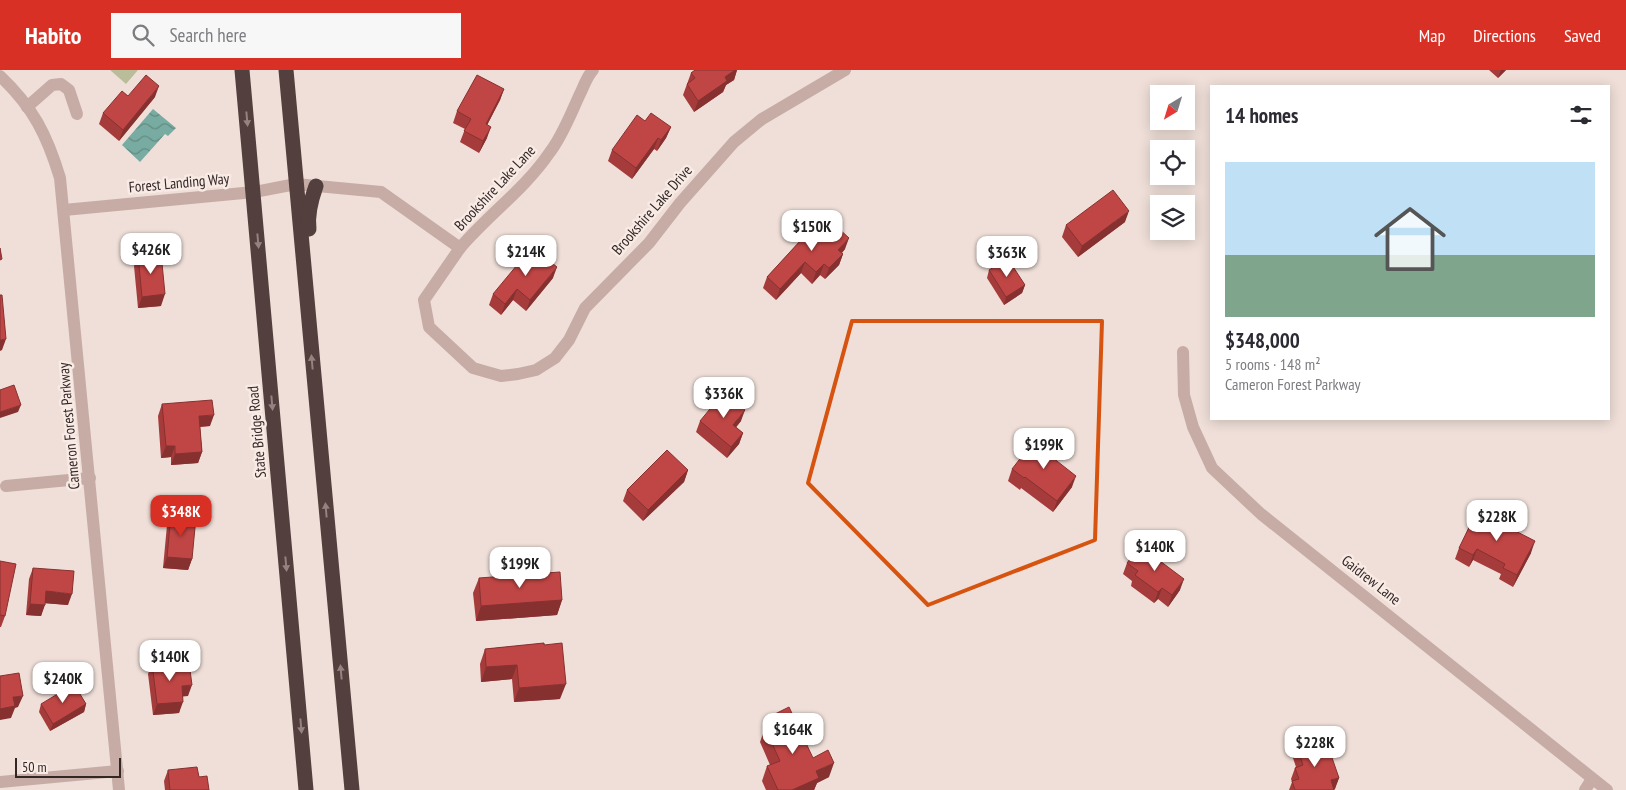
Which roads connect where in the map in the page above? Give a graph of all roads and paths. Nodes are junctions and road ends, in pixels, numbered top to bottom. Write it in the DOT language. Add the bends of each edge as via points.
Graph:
graph roads {
  1 [pos="242,70"];
  2 [pos="286,70"];
  3 [pos="593,70"];
  4 [pos="845,70"];
  5 [pos="0,76"];
  6 [pos="27,107"];
  7 [pos="76,114"];
  8 [pos="296,184"];
  9 [pos="316,186"];
  10 [pos="254,192"];
  11 [pos="64,210"];
  12 [pos="460,248"];
  13 [pos="309,324"];
  14 [pos="1183,352"];
  15 [pos="90,478"];
  16 [pos="6,486"];
  17 [pos="118,771"];
  18 [pos="1592,779"];
  19 [pos="0,782"];
  20 [pos="119,790"];
  21 [pos="306,790"];
  22 [pos="352,790"];
  23 [pos="1585,790"];
  24 [pos="1607,790"];
  1 -- 10 [label="highway, State Bridge Road, one-way"];
  2 -- 8 [label="highway"];
  3 -- 12 [label="street, Brookshire Lake Lane" via="542,164"];
  4 -- 12 [label="street, Brookshire Lake Drive" via="762,119 734,142 649,243 585,308 569,340 555,358 536,370 500,376 473,368 429,328 424,300"];
  5 -- 6 [label="street, Cameron Forest Parkway"];
  6 -- 7 [label="street" via="52,85 61,84 68,90"];
  6 -- 11 [label="street, Cameron Forest Parkway" via="50,146 60,178"];
  8 -- 9 [label="street"];
  8 -- 10 [label="street, Forest Landing Way"];
  8 -- 13 [label="highway"];
  9 -- 12 [label="street" via="380,192"];
  9 -- 13 [label="highway" via="307,218 317,306 316,319"];
  10 -- 11 [label="street, Forest Landing Way"];
  10 -- 21 [label="highway, State Bridge Road, one-way"];
  11 -- 15 [label="street, Cameron Forest Parkway"];
  22 -- 13 [label="highway, one-way"];
  14 -- 18 [label="street, Gaidrew Lane" via="1184,395 1193,427 1212,468 1261,514"];
  15 -- 16 [label="street"];
  15 -- 17 [label="street, Cameron Forest Parkway"];
  17 -- 19 [label="street"];
  17 -- 20 [label="street, Cameron Forest Parkway"];
  18 -- 23 [label="street"];
  18 -- 24 [label="street, Gaidrew Lane"];
}
